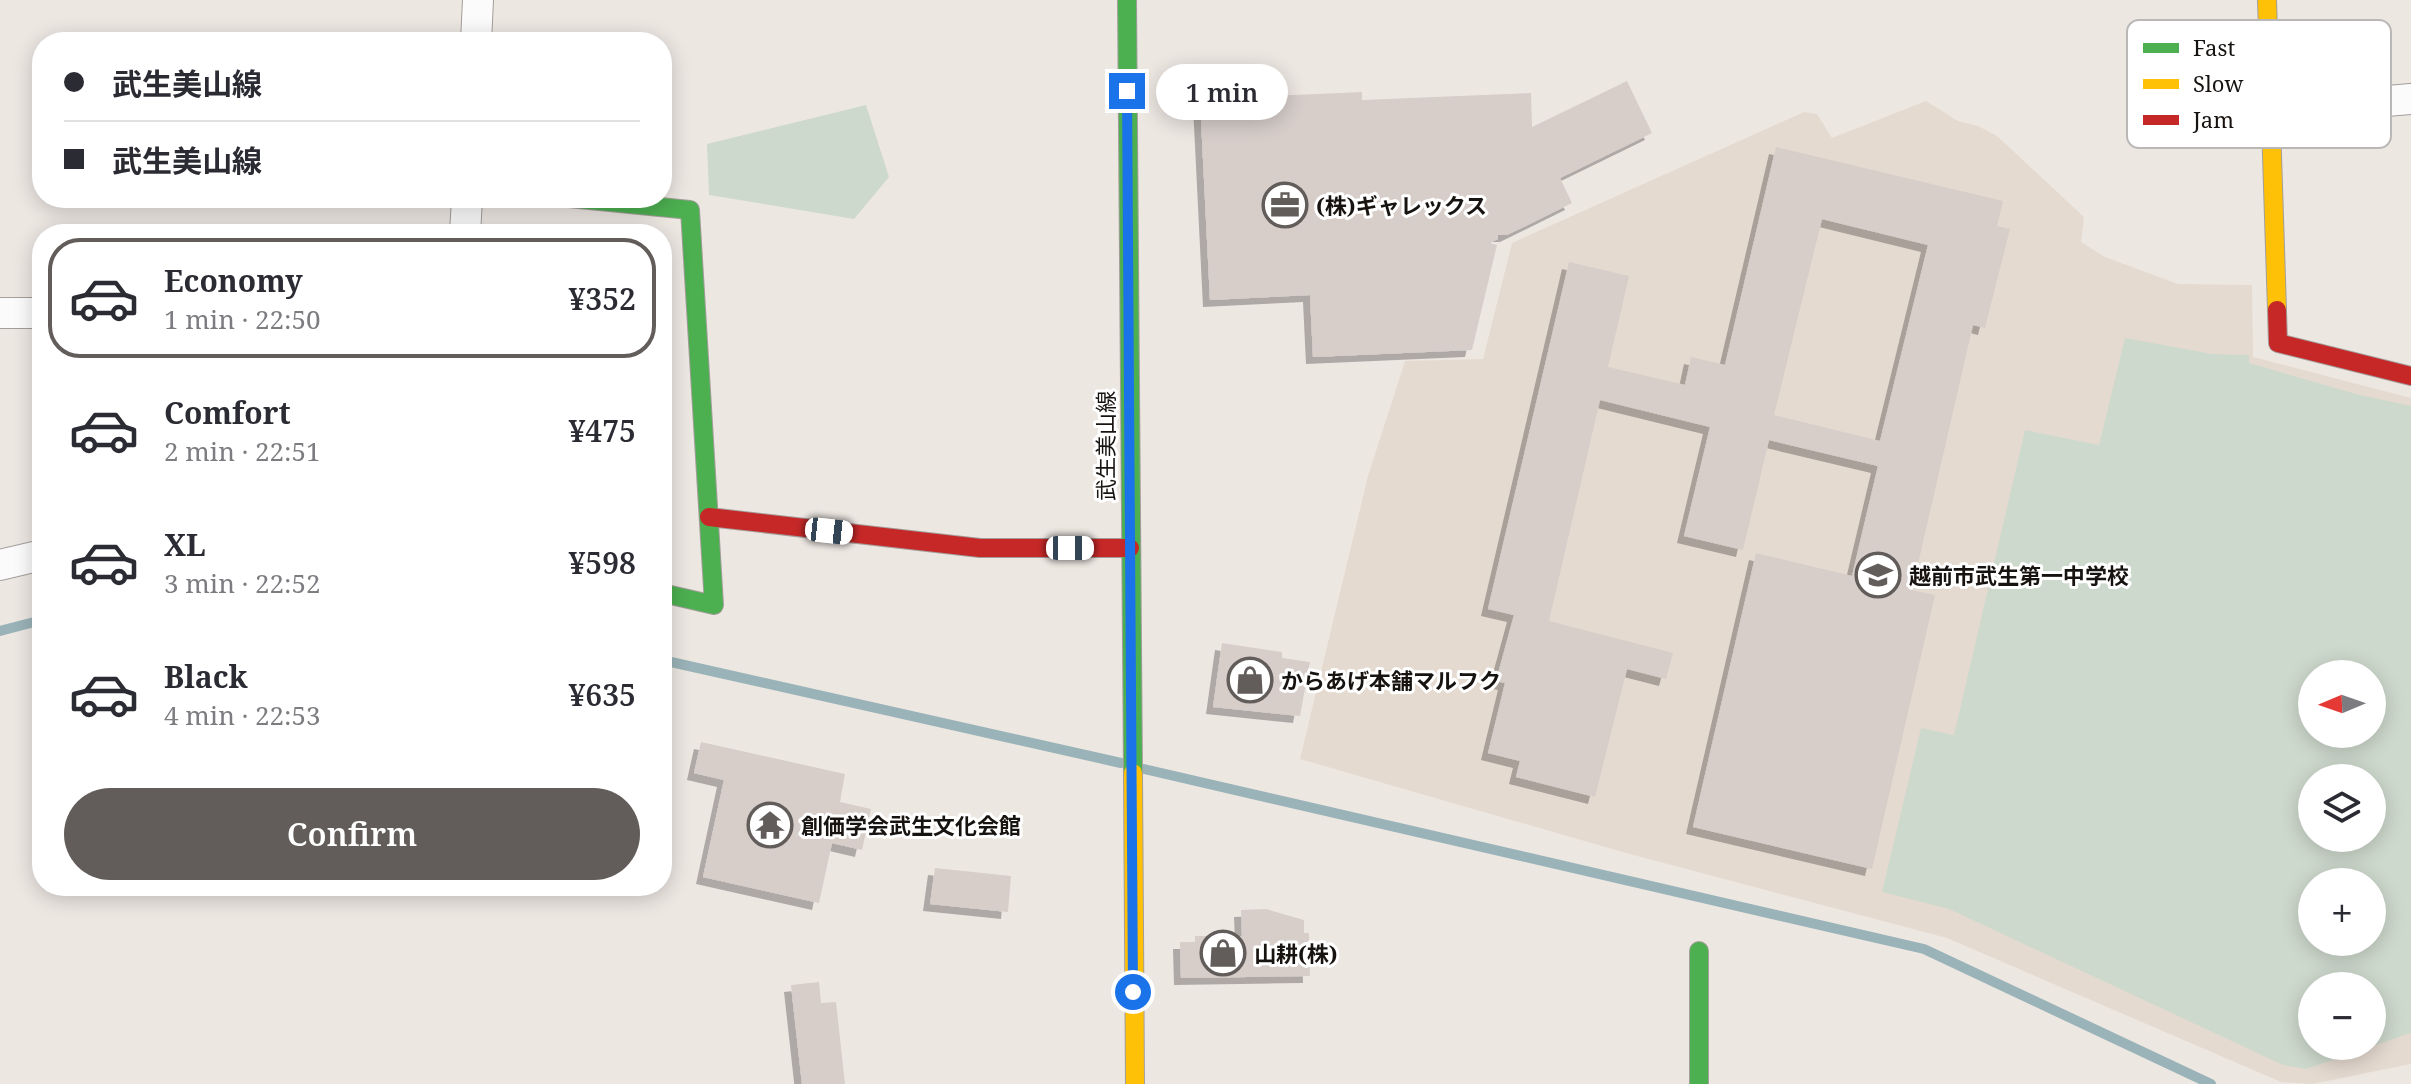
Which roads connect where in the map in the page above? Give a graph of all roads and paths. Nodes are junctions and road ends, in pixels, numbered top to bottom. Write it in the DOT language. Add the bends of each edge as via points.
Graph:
graph roads {
  1 [pos="478,0"];
  2 [pos="1127,0"];
  3 [pos="2267,0"];
  4 [pos="2268,20"];
  5 [pos="476,32"];
  6 [pos="2411,99"];
  7 [pos="2391,101"];
  8 [pos="2272,148"];
  9 [pos="670,208"];
  10 [pos="0,313"];
  11 [pos="32,313"];
  12 [pos="2411,376"];
  13 [pos="709,517"];
  14 [pos="1130,548"];
  15 [pos="32,557"];
  16 [pos="0,565"];
  17 [pos="672,595"];
  18 [pos="1699,951"];
  19 [pos="1135,1084"];
  20 [pos="1699,1084"];
  1 -- 5 [label="street"];
  2 -- 14 [label="street, 武生美山線"];
  3 -- 4 [label="street"];
  6 -- 7 [label="street"];
  8 -- 12 [label="street" via="2278,343"];
  9 -- 13 [label="street" via="690,210"];
  10 -- 11 [label="street"];
  13 -- 14 [label="street" via="980,548"];
  13 -- 17 [label="street" via="714,605"];
  14 -- 19 [label="street, 武生美山線"];
  15 -- 16 [label="street"];
  18 -- 20 [label="street"];
}
